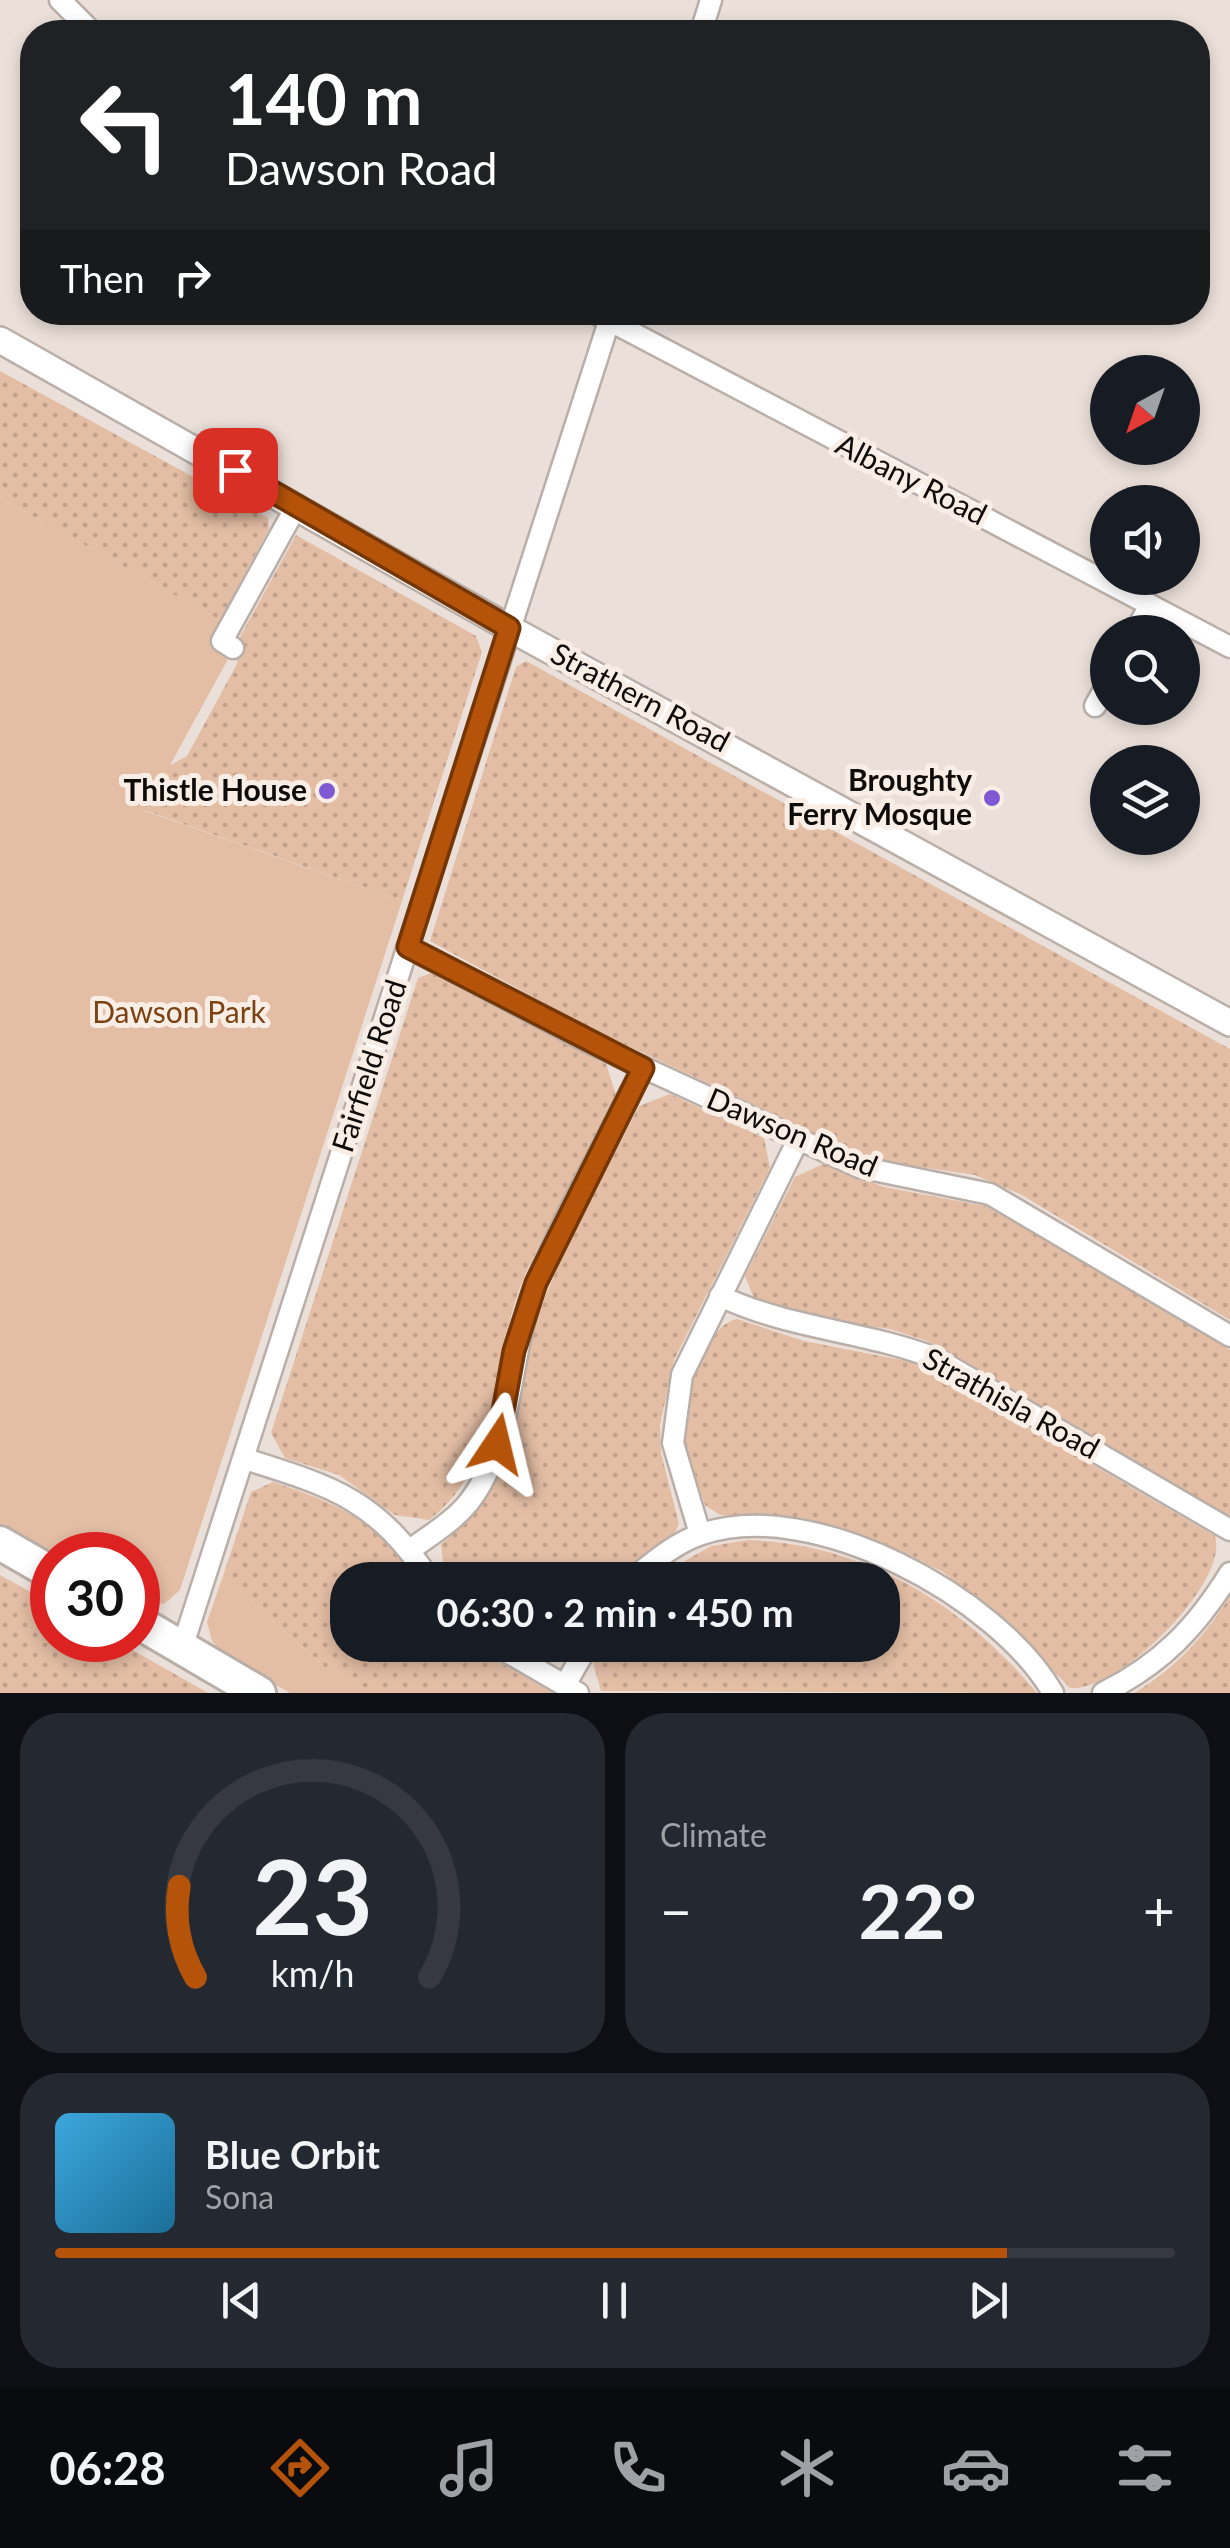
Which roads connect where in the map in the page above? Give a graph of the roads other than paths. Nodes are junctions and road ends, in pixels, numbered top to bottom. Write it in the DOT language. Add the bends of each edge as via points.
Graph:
graph roads {
  1 [pos="60,0"];
  2 [pos="80,20"];
  3 [pos="601,325"];
  4 [pos="621,325"];
  5 [pos="0,340"];
  6 [pos="297,505"];
  7 [pos="1150,605"];
  8 [pos="1144,615"];
  9 [pos="509,628"];
  10 [pos="1230,647"];
  11 [pos="233,648"];
  12 [pos="408,947"];
  13 [pos="1230,1023"];
  14 [pos="643,1068"];
  15 [pos="798,1140"];
  16 [pos="720,1296"];
  17 [pos="1230,1336"];
  18 [pos="245,1459"];
  19 [pos="1230,1530"];
  20 [pos="700,1534"];
  21 [pos="0,1543"];
  22 [pos="410,1550"];
  23 [pos="30,1560"];
  24 [pos="418,1562"];
  25 [pos="658,1562"];
  26 [pos="1230,1573"];
  27 [pos="160,1635"];
  28 [pos="182,1648"];
  29 [pos="525,1662"];
  30 [pos="582,1662"];
  31 [pos="572,1689"];
  32 [pos="259,1693"];
  33 [pos="1053,1693"];
  34 [pos="1103,1693"];
  1 -- 2 [label="street"];
  3 -- 9 [label="street, Fairfield Road"];
  4 -- 7 [label="street, Albany Road"];
  5 -- 6 [label="street, Strathern Road"];
  6 -- 9 [label="street, Strathern Road"];
  6 -- 11 [label="street" via="222,641"];
  7 -- 8 [label="street"];
  7 -- 10 [label="street, Albany Road"];
  9 -- 12 [label="street, Fairfield Road"];
  9 -- 13 [label="street, Strathern Road"];
  12 -- 14 [label="street, Dawson Road"];
  12 -- 18 [label="street, Fairfield Road"];
  14 -- 15 [label="street, Dawson Road"];
  14 -- 22 [label="street" via="536,1283 486,1476 457,1514"];
  15 -- 16 [label="street"];
  15 -- 17 [label="street, Dawson Road" via="874,1171 990,1194"];
  16 -- 19 [label="street, Strathisla Road" via="785,1322 899,1344 935,1358"];
  16 -- 20 [label="street" via="682,1375 675,1406 679,1474"];
  18 -- 22 [label="street" via="357,1500"];
  18 -- 28 [label="street, Fairfield Road"];
  20 -- 25 [label="street"];
  20 -- 33 [label="street" via="740,1526 781,1528 874,1554 928,1578 1014,1644"];
  21 -- 23 [label="main road"];
  22 -- 24 [label="street"];
  26 -- 34 [label="street" via="1178,1645"];
  27 -- 28 [label="main road"];
  28 -- 32 [label="main road"];
  29 -- 31 [label="street"];
  30 -- 31 [label="street"];
}
